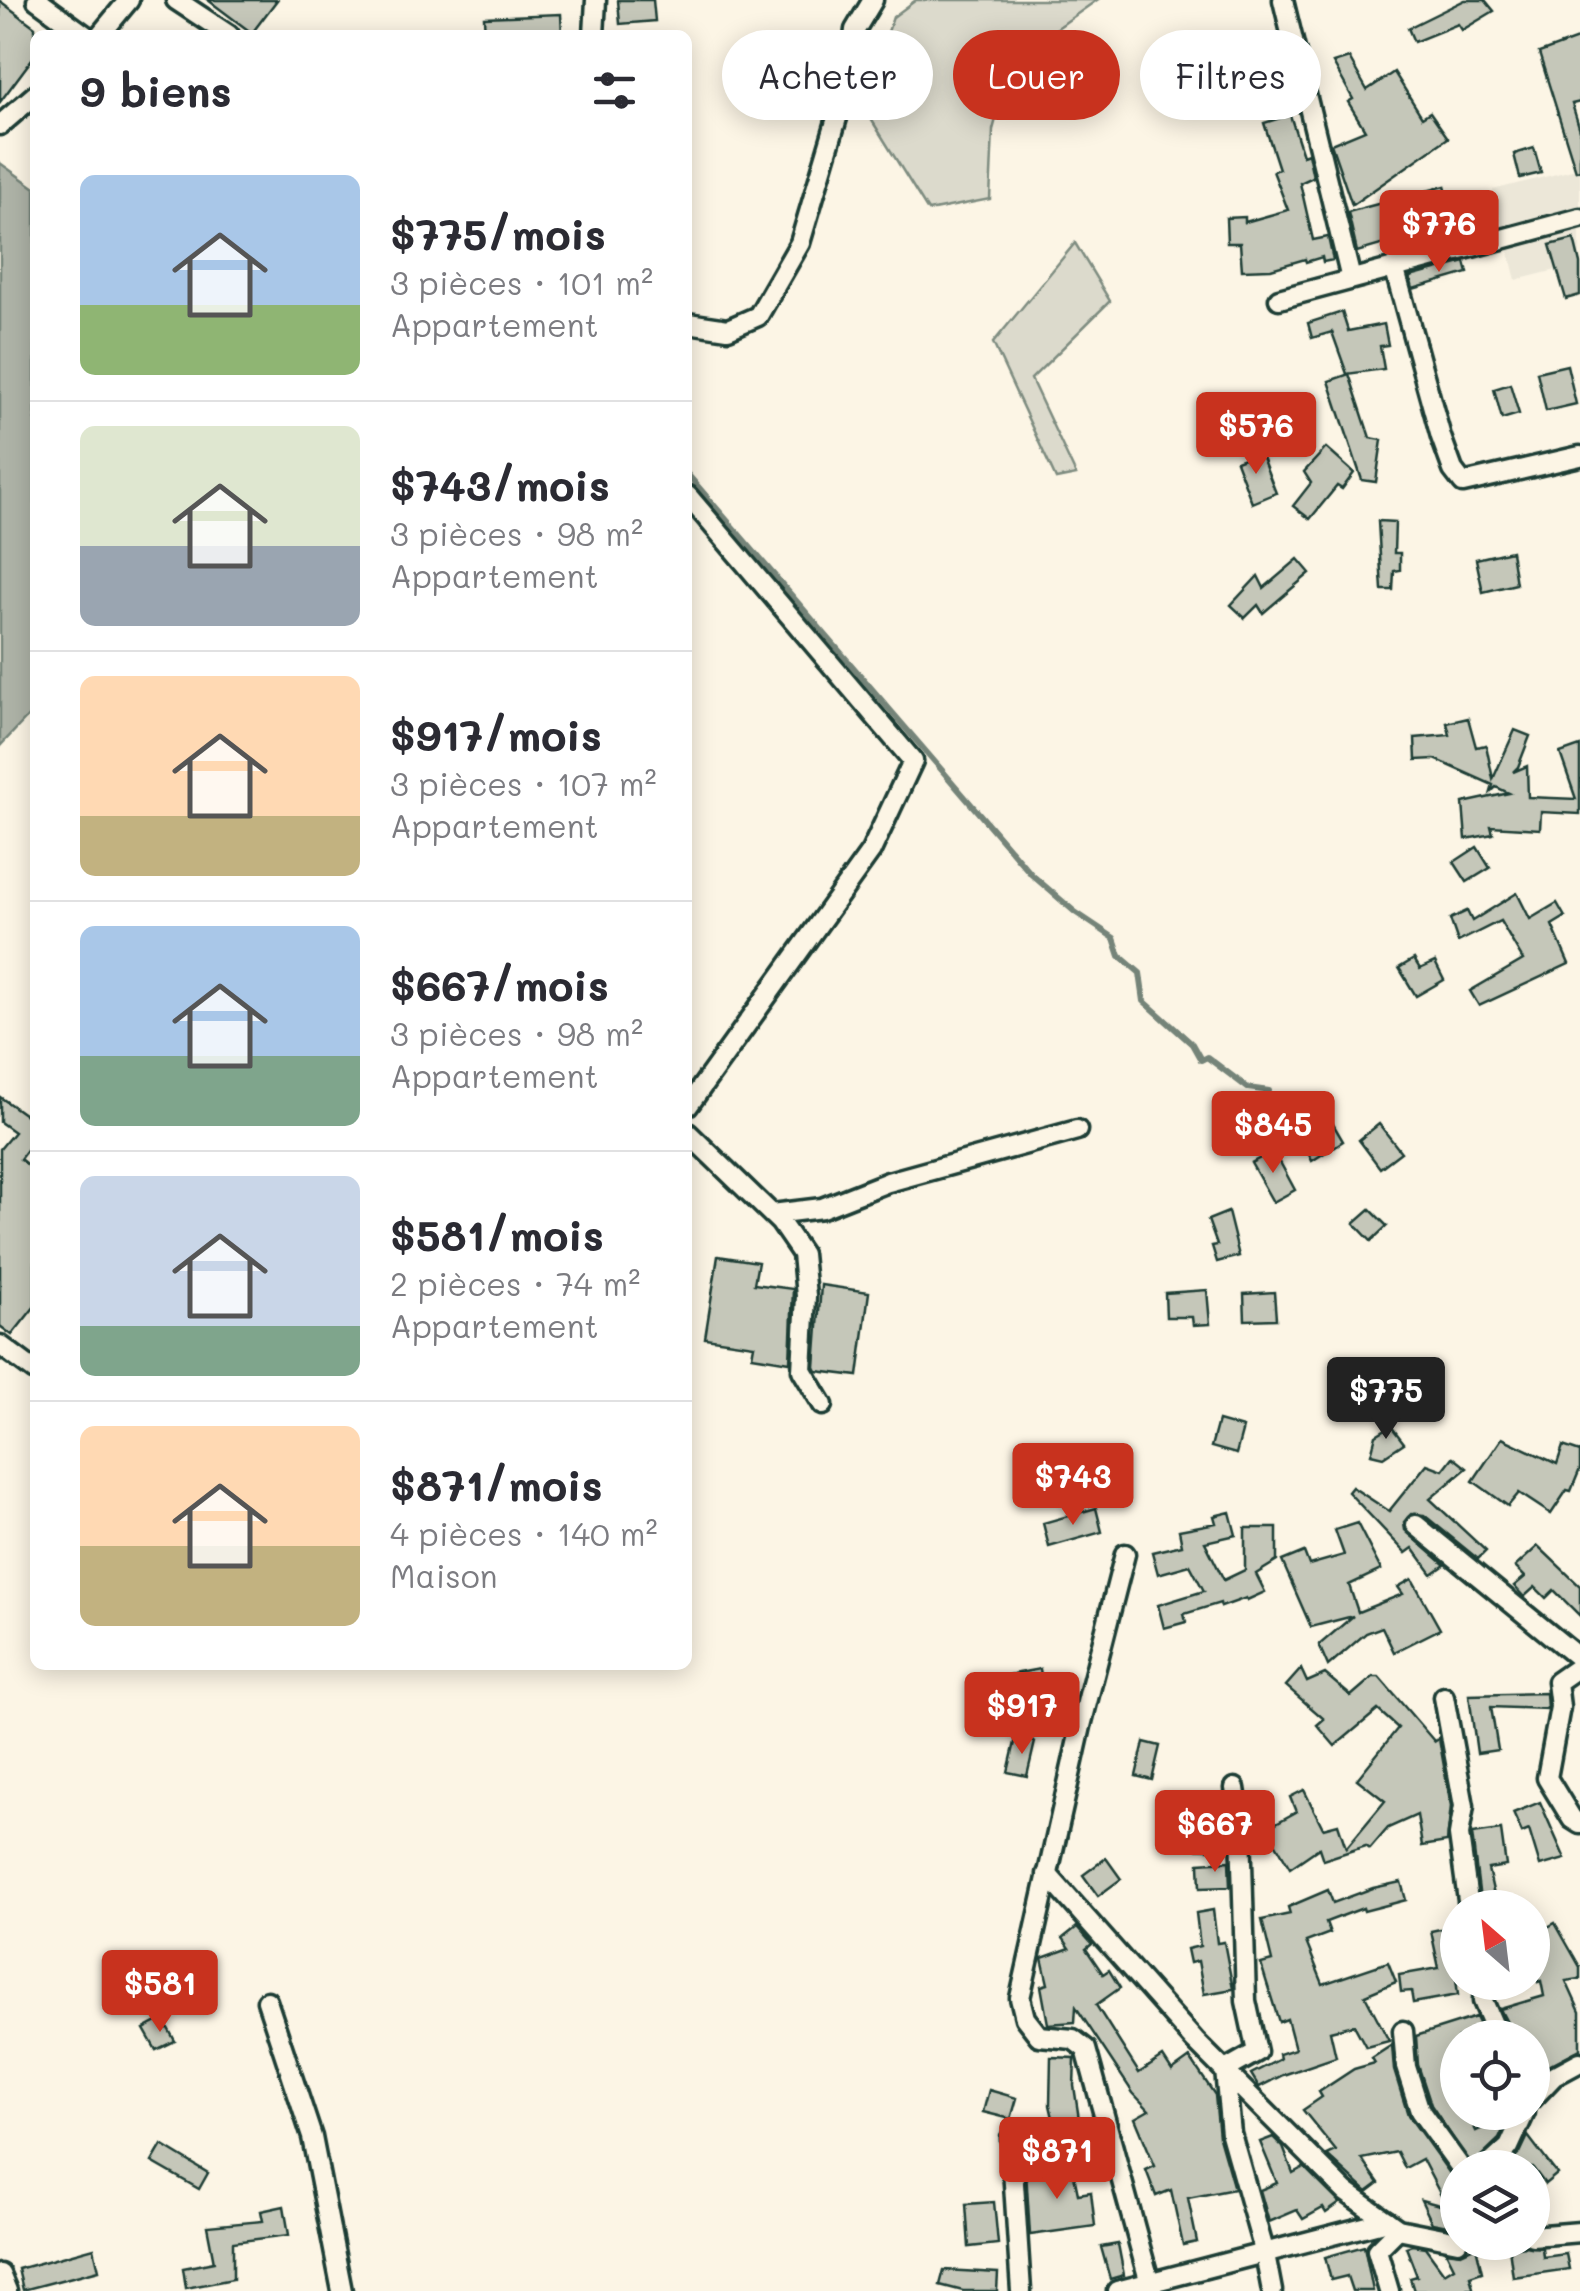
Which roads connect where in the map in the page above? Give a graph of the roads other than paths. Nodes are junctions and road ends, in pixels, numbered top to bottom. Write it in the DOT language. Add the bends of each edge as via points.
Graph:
graph roads {
  1 [pos="37,0"];
  2 [pos="129,0"];
  3 [pos="176,0"];
  4 [pos="596,0"];
  5 [pos="873,0"];
  6 [pos="1283,0"];
  7 [pos="78,30"];
  8 [pos="104,30"];
  9 [pos="222,30"];
  10 [pos="594,30"];
  11 [pos="30,100"];
  12 [pos="1,125"];
  13 [pos="1580,218"];
  14 [pos="1394,267"];
  15 [pos="1351,279"];
  16 [pos="1280,298"];
  17 [pos="692,324"];
  18 [pos="1580,456"];
  19 [pos="692,501"];
  20 [pos="692,1100"];
  21 [pos="1077,1130"];
  22 [pos="692,1138"];
  23 [pos="772,1214"];
  24 [pos="0,1345"];
  25 [pos="30,1367"];
  26 [pos="823,1405"];
  27 [pos="1416,1525"];
  28 [pos="1125,1554"];
  29 [pos="1580,1662"];
  30 [pos="1444,1698"];
  31 [pos="1235,1788"];
  32 [pos="1580,1824"];
  33 [pos="1046,1874"];
  34 [pos="1467,1890"];
  35 [pos="267,2001"];
  36 [pos="1403,2032"];
  37 [pos="1580,2062"];
  38 [pos="1225,2070"];
  39 [pos="1550,2080"];
  40 [pos="1011,2138"];
  41 [pos="1448,2150"];
  42 [pos="1392,2225"];
  43 [pos="1580,2232"];
  44 [pos="1550,2234"];
  45 [pos="1440,2237"];
  46 [pos="1265,2254"];
  47 [pos="0,2274"];
  48 [pos="1151,2288"];
  49 [pos="7,2291"];
  50 [pos="342,2291"];
  51 [pos="1020,2291"];
  52 [pos="1117,2291"];
  53 [pos="1272,2291"];
  54 [pos="1389,2291"];
  1 -- 7 [label="street"];
  2 -- 8 [label="street"];
  3 -- 9 [label="street"];
  4 -- 10 [label="street"];
  5 -- 17 [label="street" via="855,30 850,74 800,243 758,316 728,329"];
  6 -- 15 [label="street"];
  11 -- 12 [label="street"];
  13 -- 14 [label="street"];
  14 -- 15 [label="street"];
  14 -- 18 [label="street" via="1441,436 1463,483"];
  15 -- 16 [label="street"];
  19 -- 20 [label="street" via="913,761 871,851"];
  21 -- 23 [label="street" via="888,1182 822,1208"];
  22 -- 23 [label="street"];
  23 -- 26 [label="street" via="802,1254 802,1370"];
  24 -- 25 [label="street"];
  27 -- 29 [label="street"];
  28 -- 33 [label="street"];
  29 -- 32 [label="street" via="1557,1682 1560,1707 1547,1778"];
  30 -- 34 [label="street" via="1464,1806 1459,1835"];
  31 -- 38 [label="street" via="1246,2001 1257,2052"];
  33 -- 38 [label="street"];
  33 -- 48 [label="street" via="1020,1998 1025,2018 1039,2036 1073,2039 1086,2049"];
  35 -- 50 [label="street" via="312,2138"];
  36 -- 41 [label="street" via="1420,2111"];
  37 -- 39 [label="street"];
  38 -- 42 [label="street" via="1346,2192"];
  38 -- 46 [label="street" via="1231,2134"];
  40 -- 51 [label="street"];
  42 -- 45 [label="street"];
  42 -- 46 [label="street"];
  42 -- 54 [label="street" via="1377,2250"];
  43 -- 44 [label="street"];
  46 -- 48 [label="street"];
  46 -- 53 [label="street"];
  47 -- 49 [label="street"];
  48 -- 52 [label="street"];
}
